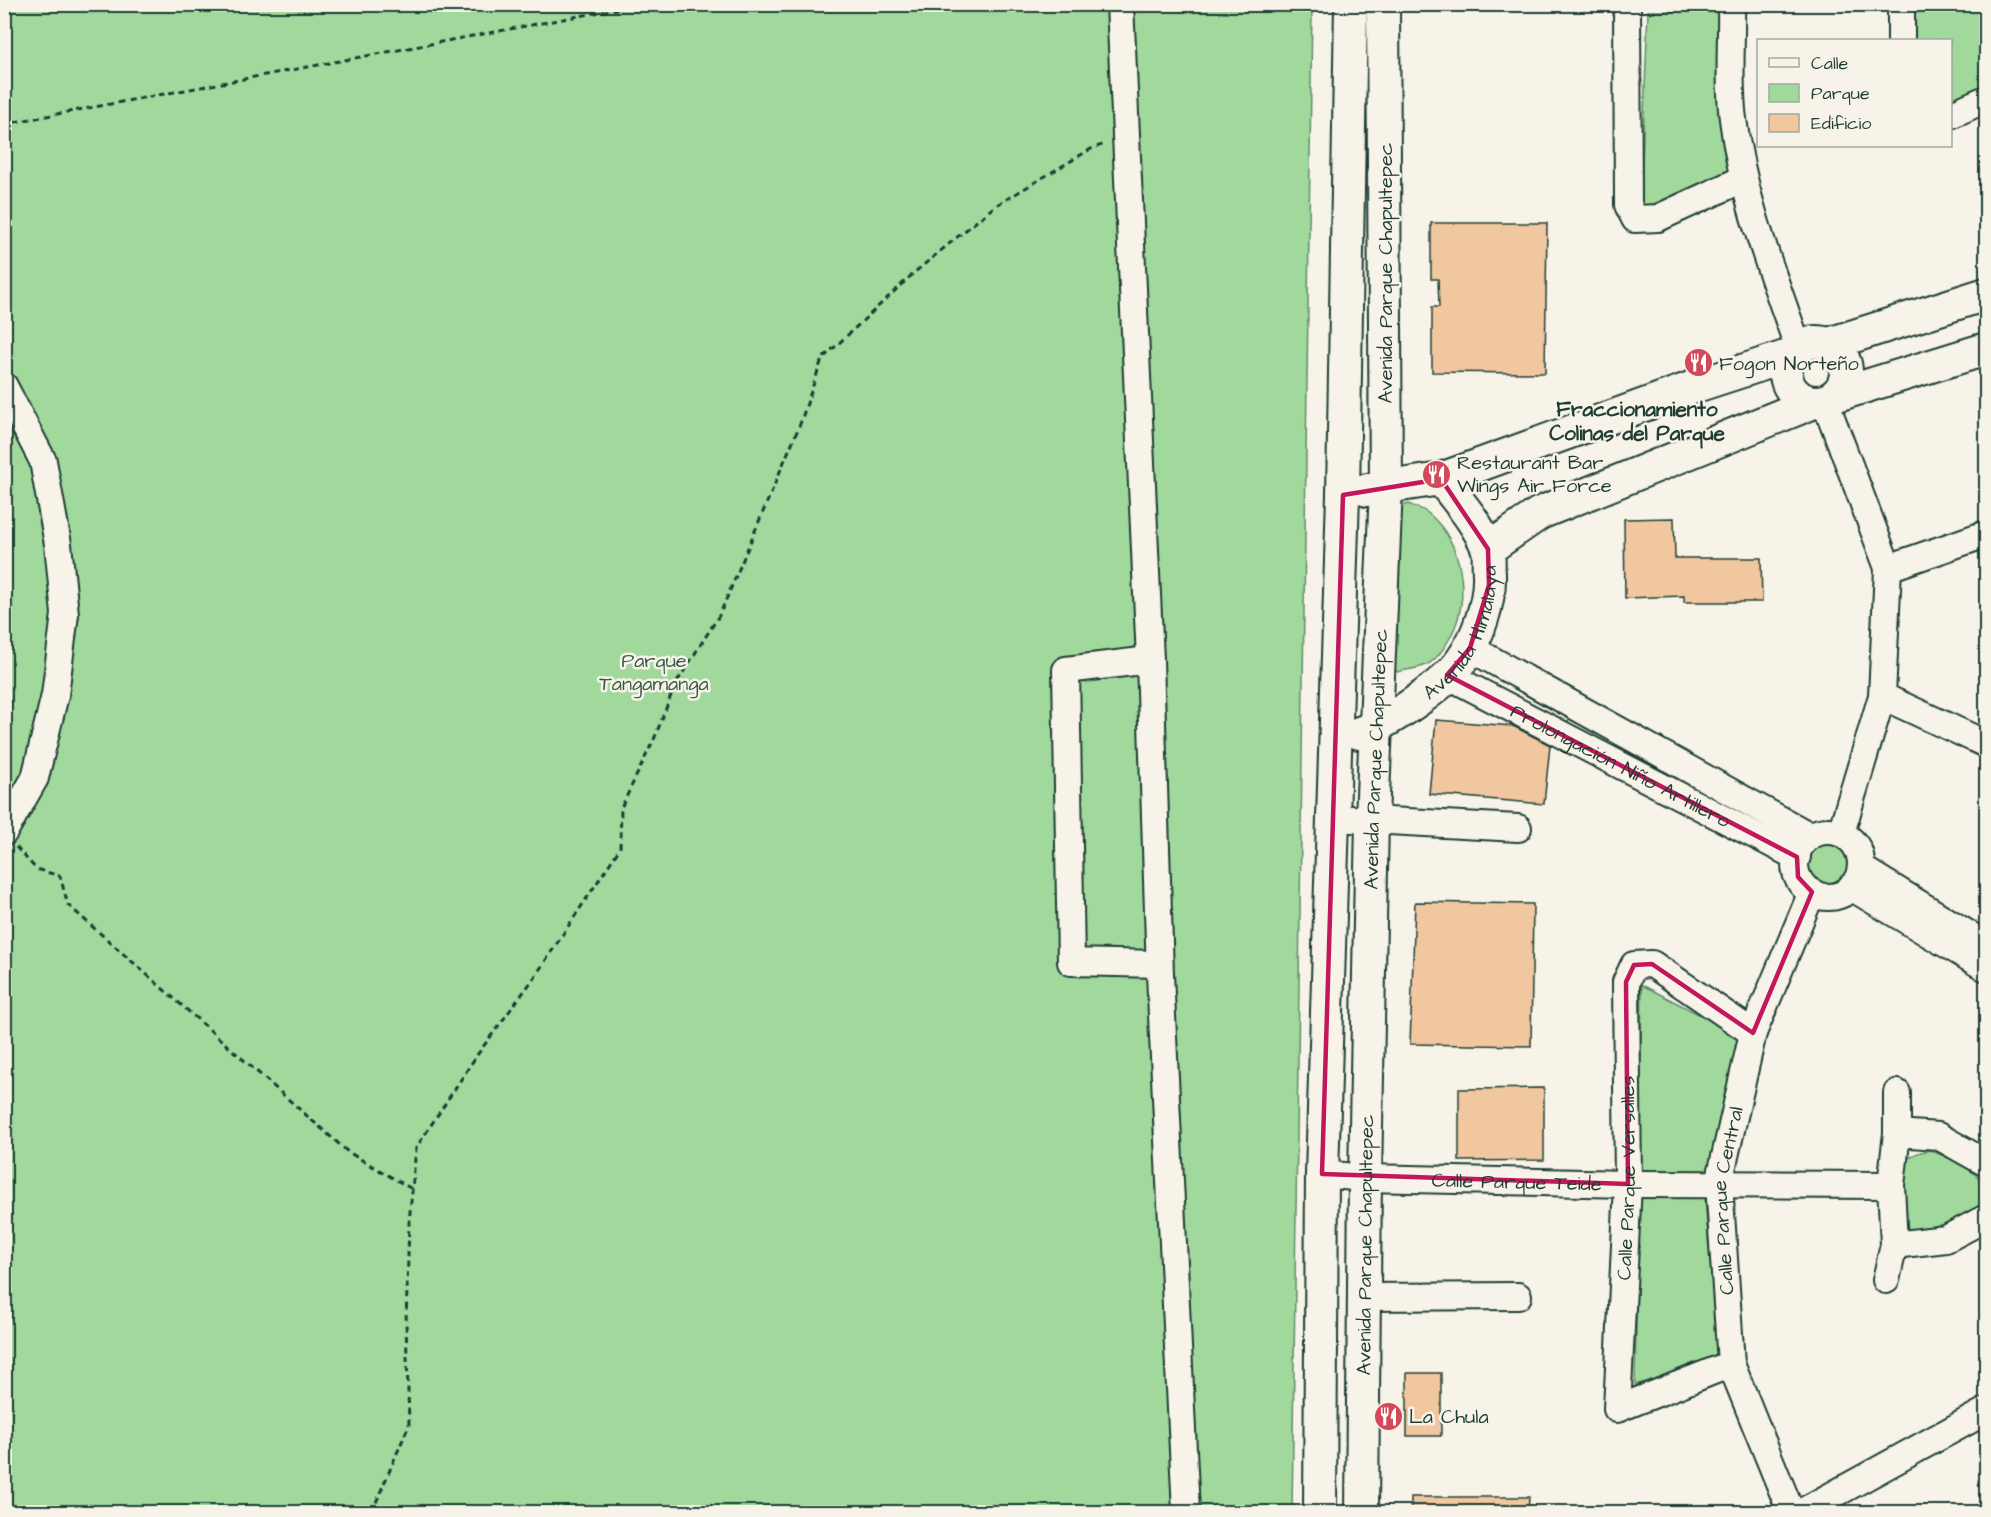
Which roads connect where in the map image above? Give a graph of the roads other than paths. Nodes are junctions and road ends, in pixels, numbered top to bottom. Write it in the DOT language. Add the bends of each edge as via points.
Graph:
graph roads {
  1 [pos="1120,4"];
  2 [pos="1351,4"];
  3 [pos="1383,4"];
  4 [pos="1627,4"];
  5 [pos="1731,4"];
  6 [pos="1901,4"];
  7 [pos="1901,39"];
  8 [pos="1986,99"];
  9 [pos="1952,114"];
  10 [pos="1743,179"];
  11 [pos="1986,294"];
  12 [pos="1806,349"];
  13 [pos="1986,349"];
  14 [pos="4,386"];
  15 [pos="1824,400"];
  16 [pos="1441,479"];
  17 [pos="1386,487"];
  18 [pos="1342,495"];
  19 [pos="1986,534"];
  20 [pos="1488,549"];
  21 [pos="1888,568"];
  22 [pos="1470,648"];
  23 [pos="1150,660"];
  24 [pos="1447,675"];
  25 [pos="1882,696"];
  26 [pos="1374,728"];
  27 [pos="1335,741"];
  28 [pos="1986,744"];
  29 [pos="1333,818"];
  30 [pos="1372,819"];
  31 [pos="1518,828"];
  32 [pos="4,832"];
  33 [pos="1841,833"];
  34 [pos="1803,847"];
  35 [pos="1856,878"];
  36 [pos="1812,892"];
  37 [pos="1986,945"];
  38 [pos="1159,964"];
  39 [pos="1986,968"];
  40 [pos="1753,1033"];
  41 [pos="1897,1093"];
  42 [pos="1896,1133"];
  43 [pos="1986,1164"];
  44 [pos="1322,1174"];
  45 [pos="1365,1178"];
  46 [pos="1719,1183"];
  47 [pos="1628,1184"];
  48 [pos="1891,1185"];
  49 [pos="1986,1218"];
  50 [pos="1894,1245"];
  51 [pos="1886,1280"];
  52 [pos="1518,1296"];
  53 [pos="1364,1297"];
  54 [pos="1731,1364"];
  55 [pos="1986,1411"];
  56 [pos="1186,1512"];
  57 [pos="1320,1512"];
  58 [pos="1362,1512"];
  59 [pos="1791,1512"];
  60 [pos="1802,1512"];
  1 -- 23 [label="street"];
  2 -- 18 [label="main road, Avenida Parque Chapultepec"];
  3 -- 17 [label="main road, Avenida Parque Chapultepec"];
  4 -- 10 [label="street" via="1628,206 1635,219 1658,218"];
  5 -- 10 [label="street" via="1732,116"];
  6 -- 7 [label="street"];
  8 -- 9 [label="street"];
  10 -- 12 [label="street" via="1749,204"];
  11 -- 12 [label="main road"];
  12 -- 15 [label="main road" via="1787,365 1789,386 1795,394"];
  12 -- 15 [label="main road" via="1844,358 1842,388"];
  12 -- 16 [label="main road"];
  13 -- 15 [label="main road"];
  14 -- 32 [label="street" via="43,462 58,544 65,614 55,695 35,778"];
  15 -- 20 [label="main road" via="1540,513"];
  15 -- 21 [label="street"];
  16 -- 17 [label="main road"];
  16 -- 20 [label="main road, Avenida Himalaya"];
  17 -- 18 [label="main road"];
  17 -- 26 [label="main road, Avenida Parque Chapultepec"];
  18 -- 27 [label="main road, Avenida Parque Chapultepec"];
  19 -- 21 [label="street"];
  20 -- 22 [label="main road, Avenida Himalaya" via="1489,585"];
  21 -- 25 [label="street"];
  22 -- 24 [label="main road, Avenida Himalaya"];
  22 -- 34 [label="street, Prolongación Niño Artillero"];
  23 -- 38 [label="street"];
  23 -- 38 [label="street" via="1066,670 1071,962"];
  24 -- 26 [label="main road, Avenida Himalaya"];
  24 -- 34 [label="street, Prolongación Niño Artillero"];
  25 -- 28 [label="street"];
  25 -- 33 [label="street"];
  26 -- 27 [label="main road, Avenida Himalaya"];
  26 -- 30 [label="main road, Avenida Parque Chapultepec"];
  27 -- 29 [label="main road, Avenida Parque Chapultepec"];
  29 -- 30 [label="street"];
  29 -- 44 [label="main road, Avenida Parque Chapultepec"];
  30 -- 31 [label="street"];
  30 -- 45 [label="main road, Avenida Parque Chapultepec"];
  33 -- 34 [label="street" via="1830,831"];
  33 -- 35 [label="street" via="1857,848"];
  34 -- 36 [label="street" via="1798,877"];
  35 -- 36 [label="street" via="1832,896"];
  35 -- 37 [label="street"];
  35 -- 39 [label="street"];
  36 -- 40 [label="street, Calle Parque Central"];
  38 -- 56 [label="street"];
  40 -- 46 [label="street, Calle Parque Central"];
  40 -- 47 [label="street, Calle Parque Versalles" via="1652,964 1634,965 1626,982"];
  41 -- 42 [label="street"];
  42 -- 43 [label="street" via="1938,1136"];
  42 -- 48 [label="street"];
  44 -- 45 [label="street, Calle Parque Teide"];
  44 -- 57 [label="main road, Avenida Parque Chapultepec"];
  45 -- 47 [label="street, Calle Parque Teide"];
  45 -- 53 [label="main road, Avenida Parque Chapultepec"];
  46 -- 47 [label="street, Calle Parque Teide"];
  46 -- 48 [label="street, Calle Parque Teide"];
  46 -- 54 [label="street, Calle Parque Central"];
  47 -- 54 [label="street, Calle Parque Versalles" via="1617,1409"];
  48 -- 50 [label="street"];
  49 -- 50 [label="street" via="1946,1239"];
  50 -- 51 [label="street"];
  52 -- 53 [label="street"];
  53 -- 58 [label="main road, Avenida Parque Chapultepec"];
  54 -- 59 [label="street, Calle Parque Central"];
  55 -- 60 [label="street"];
}
